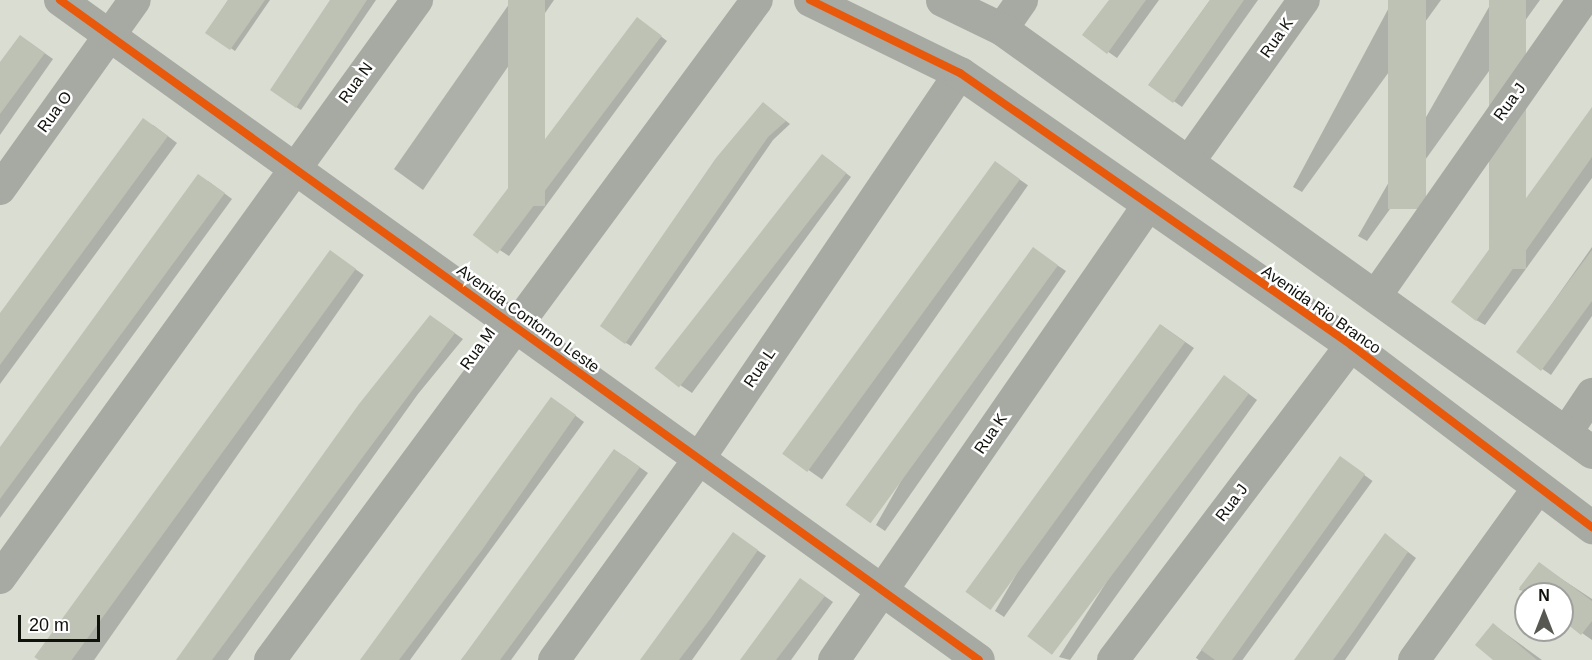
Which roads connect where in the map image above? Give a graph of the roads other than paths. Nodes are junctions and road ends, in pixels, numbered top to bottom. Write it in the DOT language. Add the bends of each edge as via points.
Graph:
graph roads {
  1 [pos="60,0"];
  2 [pos="135,0"];
  3 [pos="417,0"];
  4 [pos="757,0"];
  5 [pos="810,0"];
  6 [pos="942,0"];
  7 [pos="1022,0"];
  8 [pos="1304,0"];
  9 [pos="1583,0"];
  10 [pos="849,7"];
  11 [pos="1002,29"];
  12 [pos="109,36"];
  13 [pos="960,73"];
  14 [pos="1188,163"];
  15 [pos="295,165"];
  16 [pos="0,189"];
  17 [pos="1147,207"];
  18 [pos="1377,294"];
  19 [pos="513,324"];
  20 [pos="1351,345"];
  21 [pos="1592,394"];
  22 [pos="1579,442"];
  23 [pos="698,460"];
  24 [pos="1538,488"];
  25 [pos="1592,527"];
  26 [pos="0,578"];
  27 [pos="884,591"];
  28 [pos="270,660"];
  29 [pos="554,660"];
  30 [pos="834,660"];
  31 [pos="979,660"];
  32 [pos="1113,660"];
  33 [pos="1414,660"];
  1 -- 12 [label="street, Avenida Contorno Leste"];
  2 -- 12 [label="street, Rua O"];
  3 -- 15 [label="street, Rua N"];
  4 -- 19 [label="street, Rua M"];
  5 -- 10 [label="street, Avenida Rio Branco"];
  6 -- 11 [label="street"];
  7 -- 11 [label="street"];
  8 -- 14 [label="street, Rua K"];
  9 -- 18 [label="street, Rua J"];
  10 -- 13 [label="street, Avenida Rio Branco"];
  11 -- 14 [label="street"];
  12 -- 15 [label="street, Avenida Contorno Leste"];
  12 -- 16 [label="street, Rua O"];
  13 -- 17 [label="street, Avenida Rio Branco"];
  13 -- 23 [label="street, Rua L"];
  14 -- 18 [label="street"];
  15 -- 19 [label="street, Avenida Contorno Leste"];
  15 -- 26 [label="street, Rua N"];
  17 -- 20 [label="street, Avenida Rio Branco"];
  17 -- 27 [label="street, Rua K"];
  18 -- 22 [label="street"];
  19 -- 23 [label="street, Avenida Contorno Leste"];
  19 -- 28 [label="street, Rua M"];
  20 -- 24 [label="street, Avenida Rio Branco"];
  20 -- 32 [label="street, Rua J"];
  21 -- 22 [label="street"];
  23 -- 27 [label="street, Avenida Contorno Leste"];
  23 -- 29 [label="street, Rua L"];
  24 -- 25 [label="street, Avenida Rio Branco"];
  24 -- 33 [label="street"];
  27 -- 30 [label="street, Rua K"];
  27 -- 31 [label="street, Avenida Contorno Leste"];
}
